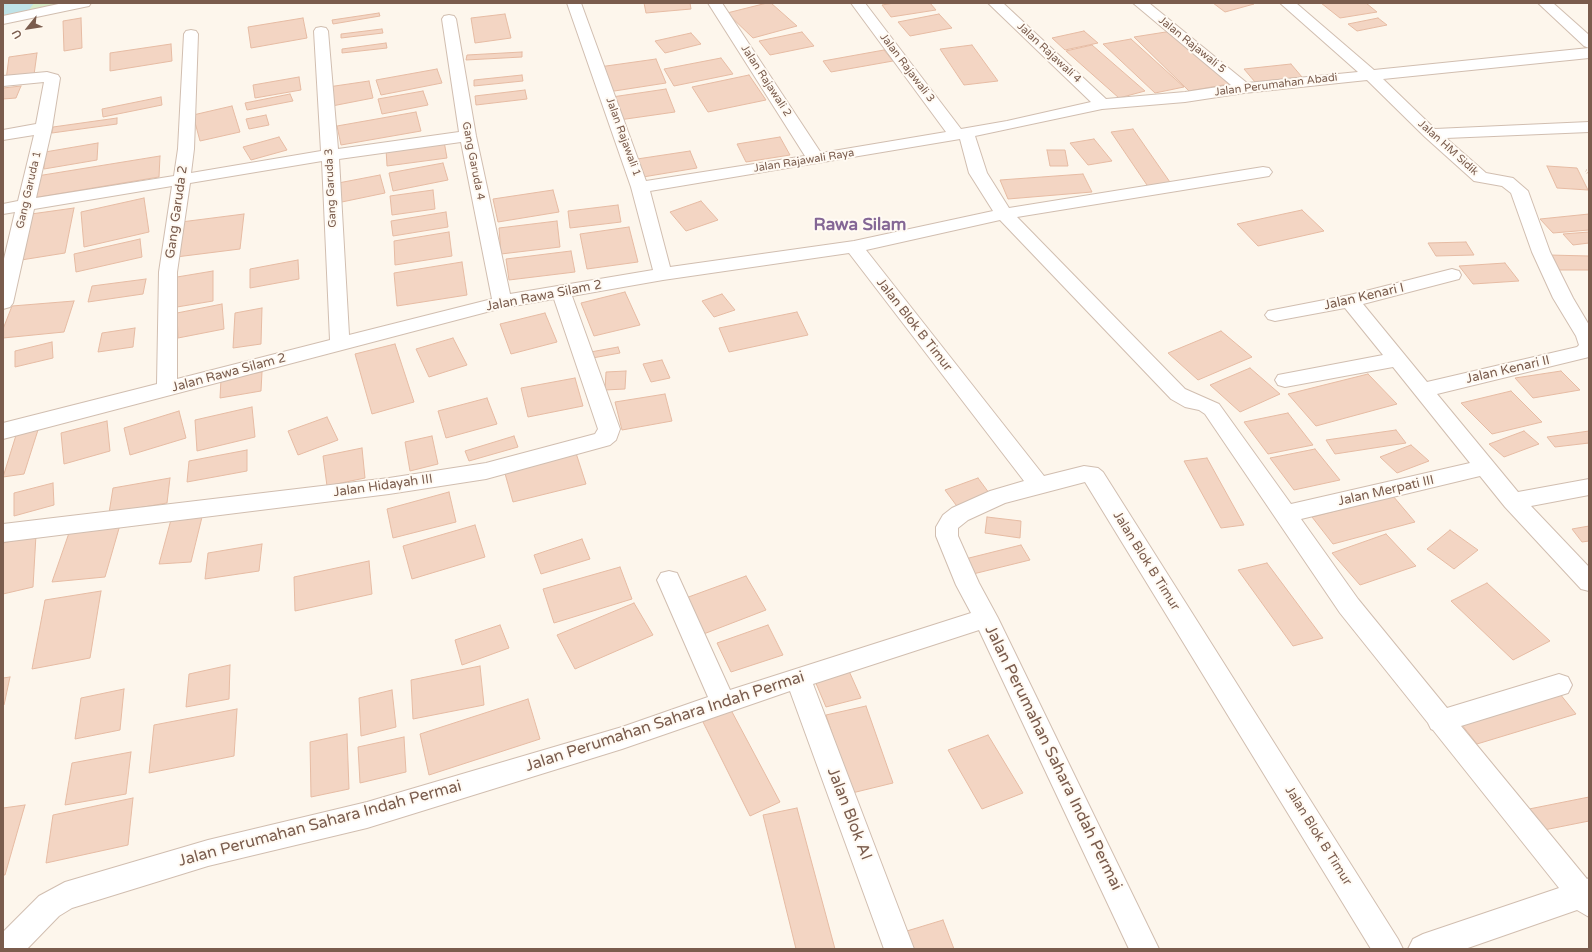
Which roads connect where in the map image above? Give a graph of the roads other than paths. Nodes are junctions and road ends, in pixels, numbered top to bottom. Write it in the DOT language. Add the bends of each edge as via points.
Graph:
graph roads {
  1 [pos="84,3"];
  2 [pos="574,3"];
  3 [pos="715,3"];
  4 [pos="858,3"];
  5 [pos="995,3"];
  6 [pos="1140,3"];
  7 [pos="1287,3"];
  8 [pos="1545,3"];
  9 [pos="52,6"];
  10 [pos="449,19"];
  11 [pos="3,20"];
  12 [pos="321,31"];
  13 [pos="191,34"];
  14 [pos="1589,43"];
  15 [pos="1589,53"];
  16 [pos="1370,75"];
  17 [pos="3,81"];
  18 [pos="1244,88"];
  19 [pos="1102,104"];
  20 [pos="1589,127"];
  21 [pos="44,128"];
  22 [pos="961,133"];
  23 [pos="3,134"];
  24 [pos="1431,134"];
  25 [pos="468,136"];
  26 [pos="330,154"];
  27 [pos="816,160"];
  28 [pos="1263,172"];
  29 [pos="182,179"];
  30 [pos="640,187"];
  31 [pos="26,206"];
  32 [pos="3,209"];
  33 [pos="1004,214"];
  34 [pos="854,247"];
  35 [pos="663,274"];
  36 [pos="1452,275"];
  37 [pos="561,292"];
  38 [pos="1350,301"];
  39 [pos="502,302"];
  40 [pos="1566,302"];
  41 [pos="3,303"];
  42 [pos="1589,306"];
  43 [pos="1275,315"];
  44 [pos="340,345"];
  45 [pos="1589,345"];
  46 [pos="1398,359"];
  47 [pos="1285,380"];
  48 [pos="167,390"];
  49 [pos="1424,390"];
  50 [pos="3,431"];
  51 [pos="1486,467"];
  52 [pos="1038,485"];
  53 [pos="1589,487"];
  54 [pos="1513,501"];
  55 [pos="1286,514"];
  56 [pos="3,534"];
  57 [pos="669,580"];
  58 [pos="1589,582"];
  59 [pos="986,618"];
  60 [pos="798,678"];
  61 [pos="1559,685"];
  62 [pos="723,702"];
  63 [pos="1440,721"];
  64 [pos="1587,896"];
  65 [pos="7,949"];
  66 [pos="899,949"];
  67 [pos="1144,949"];
  68 [pos="1388,949"];
  69 [pos="1423,949"];
  1 -- 9 [label="street"];
  2 -- 30 [label="street, Jalan Rajawali 1"];
  3 -- 27 [label="street, Jalan Rajawali 2"];
  4 -- 22 [label="street, Jalan Rajawali 3"];
  5 -- 19 [label="street, Jalan Rajawali 4"];
  6 -- 18 [label="street, Jalan Rajawali 5"];
  7 -- 16 [label="street, Jalan HM Sidik"];
  8 -- 14 [label="street"];
  9 -- 11 [label="street"];
  10 -- 25 [label="street, Gang Garuda 4"];
  12 -- 26 [label="street, Gang Garuda 3"];
  13 -- 29 [label="street, Gang Garuda 2" via="186,149"];
  15 -- 16 [label="street, Jalan Perumahan Abadi"];
  16 -- 18 [label="street, Jalan Perumahan Abadi"];
  16 -- 24 [label="street, Jalan HM Sidik"];
  17 -- 21 [label="street, Gang Garuda 1" via="51,77"];
  18 -- 19 [label="street, Jalan Perumahan Abadi" via="1185,97"];
  19 -- 22 [label="street, Jalan Perumahan Abadi" via="1007,126"];
  20 -- 24 [label="street"];
  21 -- 23 [label="street"];
  21 -- 31 [label="street, Gang Garuda 1"];
  22 -- 27 [label="street, Jalan Rajawali Raya"];
  22 -- 33 [label="street" via="978,173"];
  24 -- 40 [label="street, Jalan HM Sidik" via="1480,177 1507,182 1519,191 1541,252"];
  25 -- 26 [label="street"];
  25 -- 39 [label="street, Gang Garuda 4"];
  26 -- 29 [label="street"];
  26 -- 44 [label="street, Gang Garuda 3"];
  27 -- 30 [label="street, Jalan Rajawali Raya"];
  28 -- 33 [label="street, Jalan Rawa Silam 2"];
  29 -- 31 [label="street"];
  29 -- 48 [label="street, Gang Garuda 2" via="168,272"];
  30 -- 35 [label="street, Jalan Rajawali 1"];
  31 -- 32 [label="street"];
  31 -- 41 [label="street, Gang Garuda 1"];
  33 -- 34 [label="street, Jalan Rawa Silam 2"];
  33 -- 55 [label="street" via="1178,394 1212,409"];
  34 -- 35 [label="street, Jalan Rawa Silam 2"];
  34 -- 52 [label="street, Jalan Blok B Timur"];
  35 -- 37 [label="street, Jalan Rawa Silam 2"];
  36 -- 38 [label="street, Jalan Kenari I"];
  37 -- 39 [label="street, Jalan Rawa Silam 2"];
  37 -- 56 [label="street, Jalan Hidayah III" via="608,429 608,435 602,440 486,471 389,486"];
  38 -- 43 [label="street, Jalan Kenari I"];
  38 -- 46 [label="street"];
  39 -- 44 [label="street, Jalan Rawa Silam 2"];
  40 -- 42 [label="street"];
  40 -- 45 [label="street, Jalan Kenari II"];
  44 -- 48 [label="street, Jalan Rawa Silam 2"];
  45 -- 49 [label="street, Jalan Kenari II" via="1584,352"];
  46 -- 47 [label="street"];
  46 -- 49 [label="street"];
  48 -- 50 [label="street, Jalan Rawa Silam 2"];
  49 -- 51 [label="street"];
  51 -- 54 [label="street"];
  51 -- 55 [label="street, Jalan Merpati III"];
  52 -- 59 [label="street" via="960,514 947,527 947,536 968,585"];
  52 -- 68 [label="street, Jalan Blok B Timur" via="1084,474 1090,474 1095,478"];
  53 -- 54 [label="street"];
  54 -- 58 [label="street"];
  55 -- 63 [label="street" via="1349,606"];
  57 -- 62 [label="street"];
  59 -- 60 [label="street, Jalan Perumahan Sahara Indah Permai"];
  59 -- 67 [label="street, Jalan Perumahan Sahara Indah Permai"];
  60 -- 62 [label="street, Jalan Perumahan Sahara Indah Permai"];
  60 -- 66 [label="street, Jalan Blok AI"];
  61 -- 63 [label="street"];
  62 -- 65 [label="street, Jalan Perumahan Sahara Indah Permai" via="622,738 368,815 208,853 65,896 49,906"];
  63 -- 64 [label="street"];
  64 -- 69 [label="street"];
}
